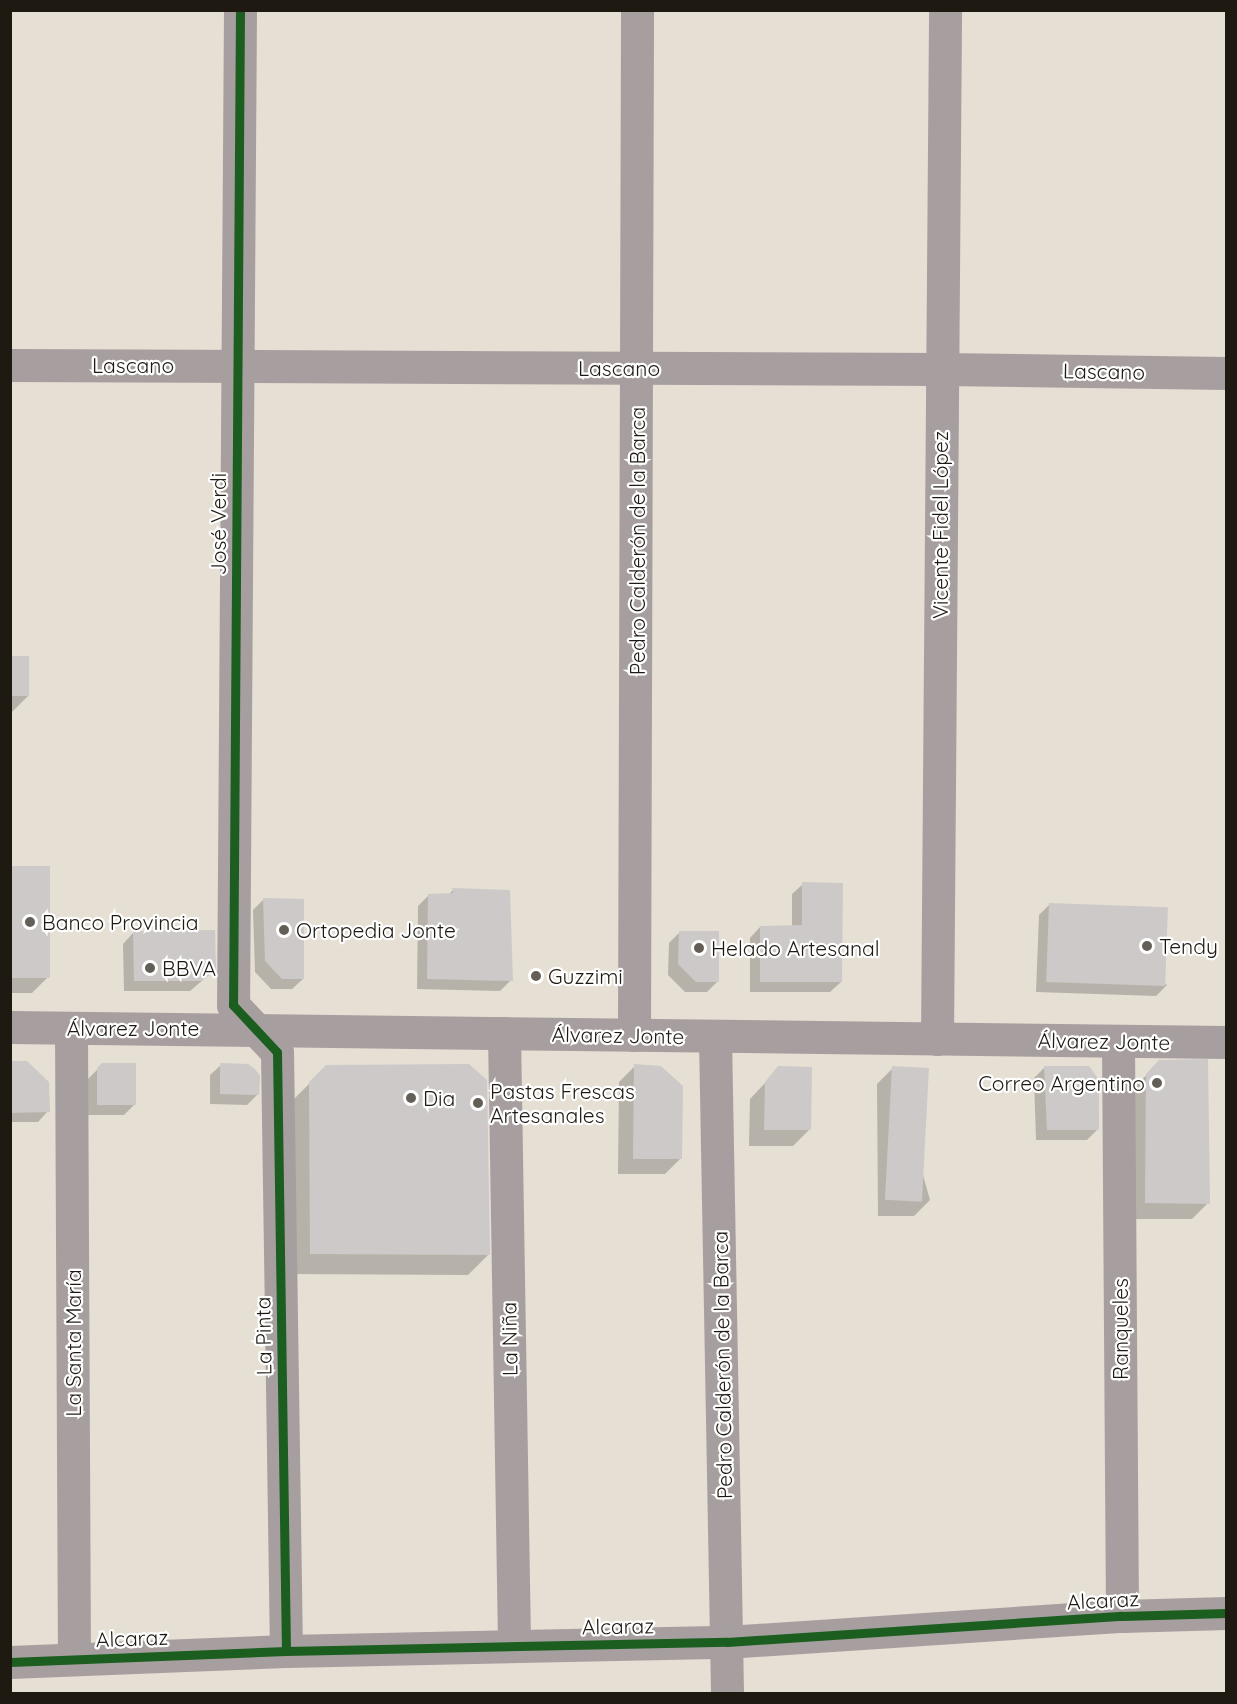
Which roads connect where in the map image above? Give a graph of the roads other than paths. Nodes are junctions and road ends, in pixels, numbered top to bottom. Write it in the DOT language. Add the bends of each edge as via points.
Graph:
graph roads {
  1 [pos="240,10"];
  2 [pos="638,10"];
  3 [pos="945,10"];
  4 [pos="10,365"];
  5 [pos="237,365"];
  6 [pos="638,368"];
  7 [pos="941,369"];
  8 [pos="1227,373"];
  9 [pos="10,1027"];
  10 [pos="71,1028"];
  11 [pos="256,1029"];
  12 [pos="504,1033"];
  13 [pos="634,1035"];
  14 [pos="715,1037"];
  15 [pos="937,1039"];
  16 [pos="1118,1042"];
  17 [pos="1227,1042"];
  18 [pos="1227,1612"];
  19 [pos="1122,1616"];
  20 [pos="727,1642"];
  21 [pos="514,1645"];
  22 [pos="286,1651"];
  23 [pos="74,1658"];
  24 [pos="10,1662"];
  25 [pos="727,1694"];
  1 -- 5 [label="street, José Verdi"];
  2 -- 6 [label="street, Pedro Calderón de la Barca"];
  3 -- 7 [label="street, Vicente Fidel López"];
  4 -- 5 [label="street, Lascano"];
  5 -- 6 [label="street, Lascano"];
  5 -- 11 [label="street, José Verdi" via="233,1005"];
  6 -- 7 [label="street, Lascano"];
  6 -- 13 [label="street, Pedro Calderón de la Barca"];
  7 -- 8 [label="street, Lascano"];
  7 -- 15 [label="street, Vicente Fidel López"];
  9 -- 10 [label="street, Álvarez Jonte"];
  10 -- 11 [label="street, Álvarez Jonte"];
  10 -- 23 [label="street, La Santa María"];
  11 -- 12 [label="street, Álvarez Jonte"];
  11 -- 22 [label="street, La Pinta" via="277,1052"];
  12 -- 13 [label="street, Álvarez Jonte"];
  12 -- 21 [label="street, La Niña"];
  13 -- 14 [label="street, Álvarez Jonte"];
  14 -- 15 [label="street, Álvarez Jonte"];
  14 -- 20 [label="street, Pedro Calderón de la Barca"];
  15 -- 16 [label="street, Álvarez Jonte"];
  16 -- 17 [label="street, Álvarez Jonte"];
  16 -- 19 [label="street, Ranqueles"];
  18 -- 19 [label="street, Alcaraz"];
  19 -- 20 [label="street, Alcaraz"];
  20 -- 21 [label="street, Alcaraz"];
  20 -- 25 [label="street, Pedro Calderón de la Barca"];
  21 -- 22 [label="street, Alcaraz"];
  22 -- 23 [label="street, Alcaraz"];
  23 -- 24 [label="street, Alcaraz"];
}
